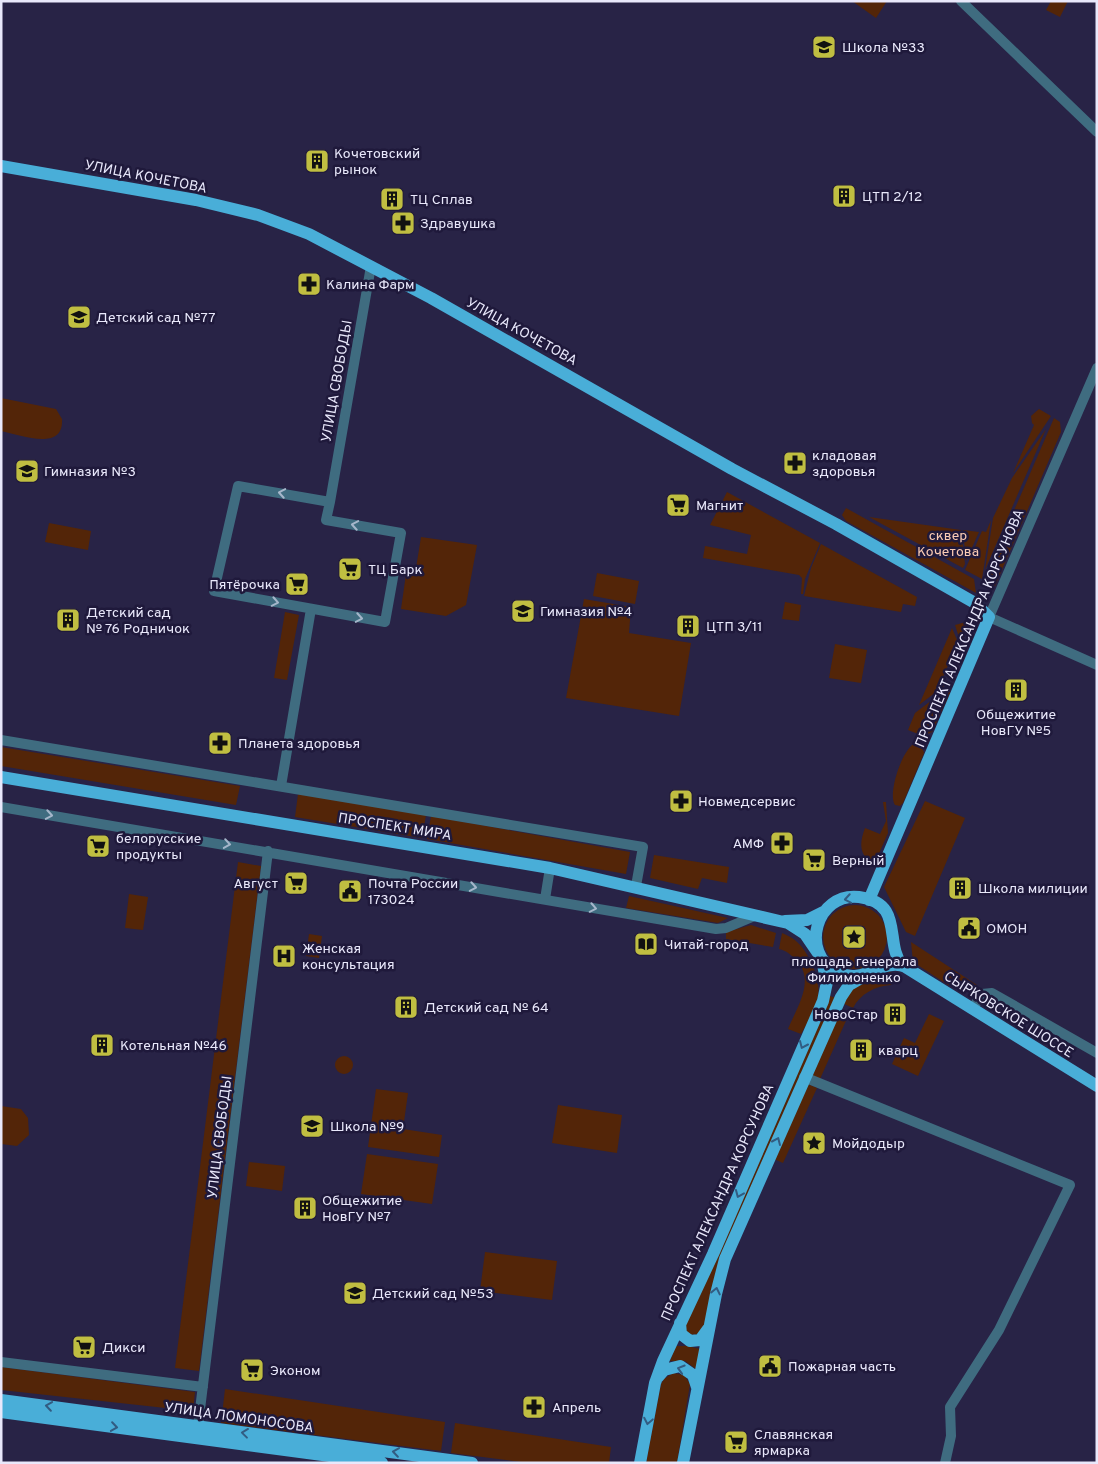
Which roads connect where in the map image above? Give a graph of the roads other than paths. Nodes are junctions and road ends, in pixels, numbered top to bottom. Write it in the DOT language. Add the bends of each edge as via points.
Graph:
graph roads {
  1 [pos="961,1"];
  2 [pos="1097,132"];
  3 [pos="1,166"];
  4 [pos="371,266"];
  5 [pos="1097,368"];
  6 [pos="330,502"];
  7 [pos="311,609"];
  8 [pos="989,618"];
  9 [pos="1097,665"];
  10 [pos="1,740"];
  11 [pos="1,777"];
  12 [pos="281,786"];
  13 [pos="1,807"];
  14 [pos="268,851"];
  15 [pos="550,868"];
  16 [pos="636,886"];
  17 [pos="545,899"];
  18 [pos="869,900"];
  19 [pos="828,907"];
  20 [pos="758,915"];
  21 [pos="780,920"];
  22 [pos="894,931"];
  23 [pos="819,955"];
  24 [pos="906,967"];
  25 [pos="871,973"];
  26 [pos="972,1009"];
  27 [pos="1097,1053"];
  28 [pos="804,1077"];
  29 [pos="1097,1086"];
  30 [pos="680,1323"];
  31 [pos="710,1325"];
  32 [pos="1,1362"];
  33 [pos="656,1379"];
  34 [pos="203,1387"];
  35 [pos="697,1391"];
  36 [pos="1,1400"];
  37 [pos="1,1412"];
  38 [pos="75,1416"];
  39 [pos="198,1426"];
  40 [pos="292,1445"];
  41 [pos="382,1463"];
  42 [pos="472,1463"];
  43 [pos="640,1463"];
  44 [pos="683,1463"];
  45 [pos="945,1463"];
  1 -- 2 [label="street"];
  3 -- 4 [label="main road, УЛИЦА КОЧЕТОВА" via="232,208 309,234"];
  4 -- 6 [label="street, УЛИЦА СВОБОДЫ"];
  4 -- 8 [label="main road, УЛИЦА КОЧЕТОВА" via="957,592 975,603"];
  5 -- 8 [label="street, ПРОСПЕКТ АЛЕКСАНДРА КОРСУНОВА"];
  7 -- 6 [label="street, УЛИЦА СВОБОДЫ, one-way" via="385,622 401,533 326,520"];
  6 -- 7 [label="street, УЛИЦА СВОБОДЫ, one-way" via="238,486 214,591"];
  7 -- 12 [label="street"];
  8 -- 9 [label="street"];
  8 -- 18 [label="main road, ПРОСПЕКТ АЛЕКСАНДРА КОРСУНОВА"];
  10 -- 12 [label="street"];
  11 -- 15 [label="main road, ПРОСПЕКТ МИРА"];
  12 -- 16 [label="street" via="643,847"];
  13 -- 14 [label="street, one-way"];
  14 -- 17 [label="street, one-way"];
  14 -- 34 [label="street, УЛИЦА СВОБОДЫ"];
  15 -- 16 [label="main road, ПРОСПЕКТ МИРА"];
  15 -- 17 [label="street"];
  16 -- 20 [label="main road, ПРОСПЕКТ МИРА"];
  17 -- 20 [label="street, one-way" via="716,929"];
  18 -- 19 [label="main road, one-way" via="848,898"];
  18 -- 22 [label="main road" via="886,912"];
  19 -- 21 [label="main road, ПРОСПЕКТ МИРА" via="808,920"];
  19 -- 23 [label="main road" via="817,925 815,939"];
  20 -- 21 [label="main road, ПРОСПЕКТ МИРА"];
  21 -- 23 [label="main road, ПРОСПЕКТ МИРА" via="805,934"];
  22 -- 24 [label="main road" via="898,958"];
  22 -- 25 [label="main road" via="890,954"];
  23 -- 25 [label="main road" via="838,973 853,976"];
  23 -- 30 [label="main road, ПРОСПЕКТ АЛЕКСАНДРА КОРСУНОВА, one-way" via="827,982 823,1001"];
  24 -- 25 [label="main road" via="894,964"];
  24 -- 26 [label="main road, СЫРКОВСКОЕ ШОССЕ"];
  25 -- 28 [label="main road" via="854,981 845,990"];
  26 -- 27 [label="street" via="982,994 992,993"];
  26 -- 29 [label="main road, СЫРКОВСКОЕ ШОССЕ"];
  31 -- 28 [label="main road, one-way" via="725,1259"];
  28 -- 45 [label="street" via="1070,1185 1000,1330 950,1407 951,1436"];
  30 -- 31 [label="main road" via="681,1334 694,1342 704,1337"];
  30 -- 33 [label="main road, ПРОСПЕКТ АЛЕКСАНДРА КОРСУНОВА"];
  31 -- 35 [label="main road"];
  32 -- 34 [label="street"];
  35 -- 33 [label="main road, one-way" via="693,1375 680,1366 664,1370"];
  33 -- 43 [label="main road, ПРОСПЕКТ АЛЕКСАНДРА КОРСУНОВА, one-way"];
  34 -- 39 [label="street, УЛИЦА СВОБОДЫ"];
  35 -- 44 [label="main road"];
  38 -- 36 [label="main road, УЛИЦА ЛОМОНОСОВА, one-way"];
  37 -- 38 [label="main road, УЛИЦА ЛОМОНОСОВА"];
  38 -- 39 [label="main road, УЛИЦА ЛОМОНОСОВА"];
  38 -- 40 [label="main road, УЛИЦА ЛОМОНОСОВА, one-way"];
  40 -- 39 [label="main road, УЛИЦА ЛОМОНОСОВА, one-way"];
  40 -- 41 [label="main road, УЛИЦА ЛОМОНОСОВА"];
  42 -- 40 [label="main road, УЛИЦА ЛОМОНОСОВА, one-way"];
}
